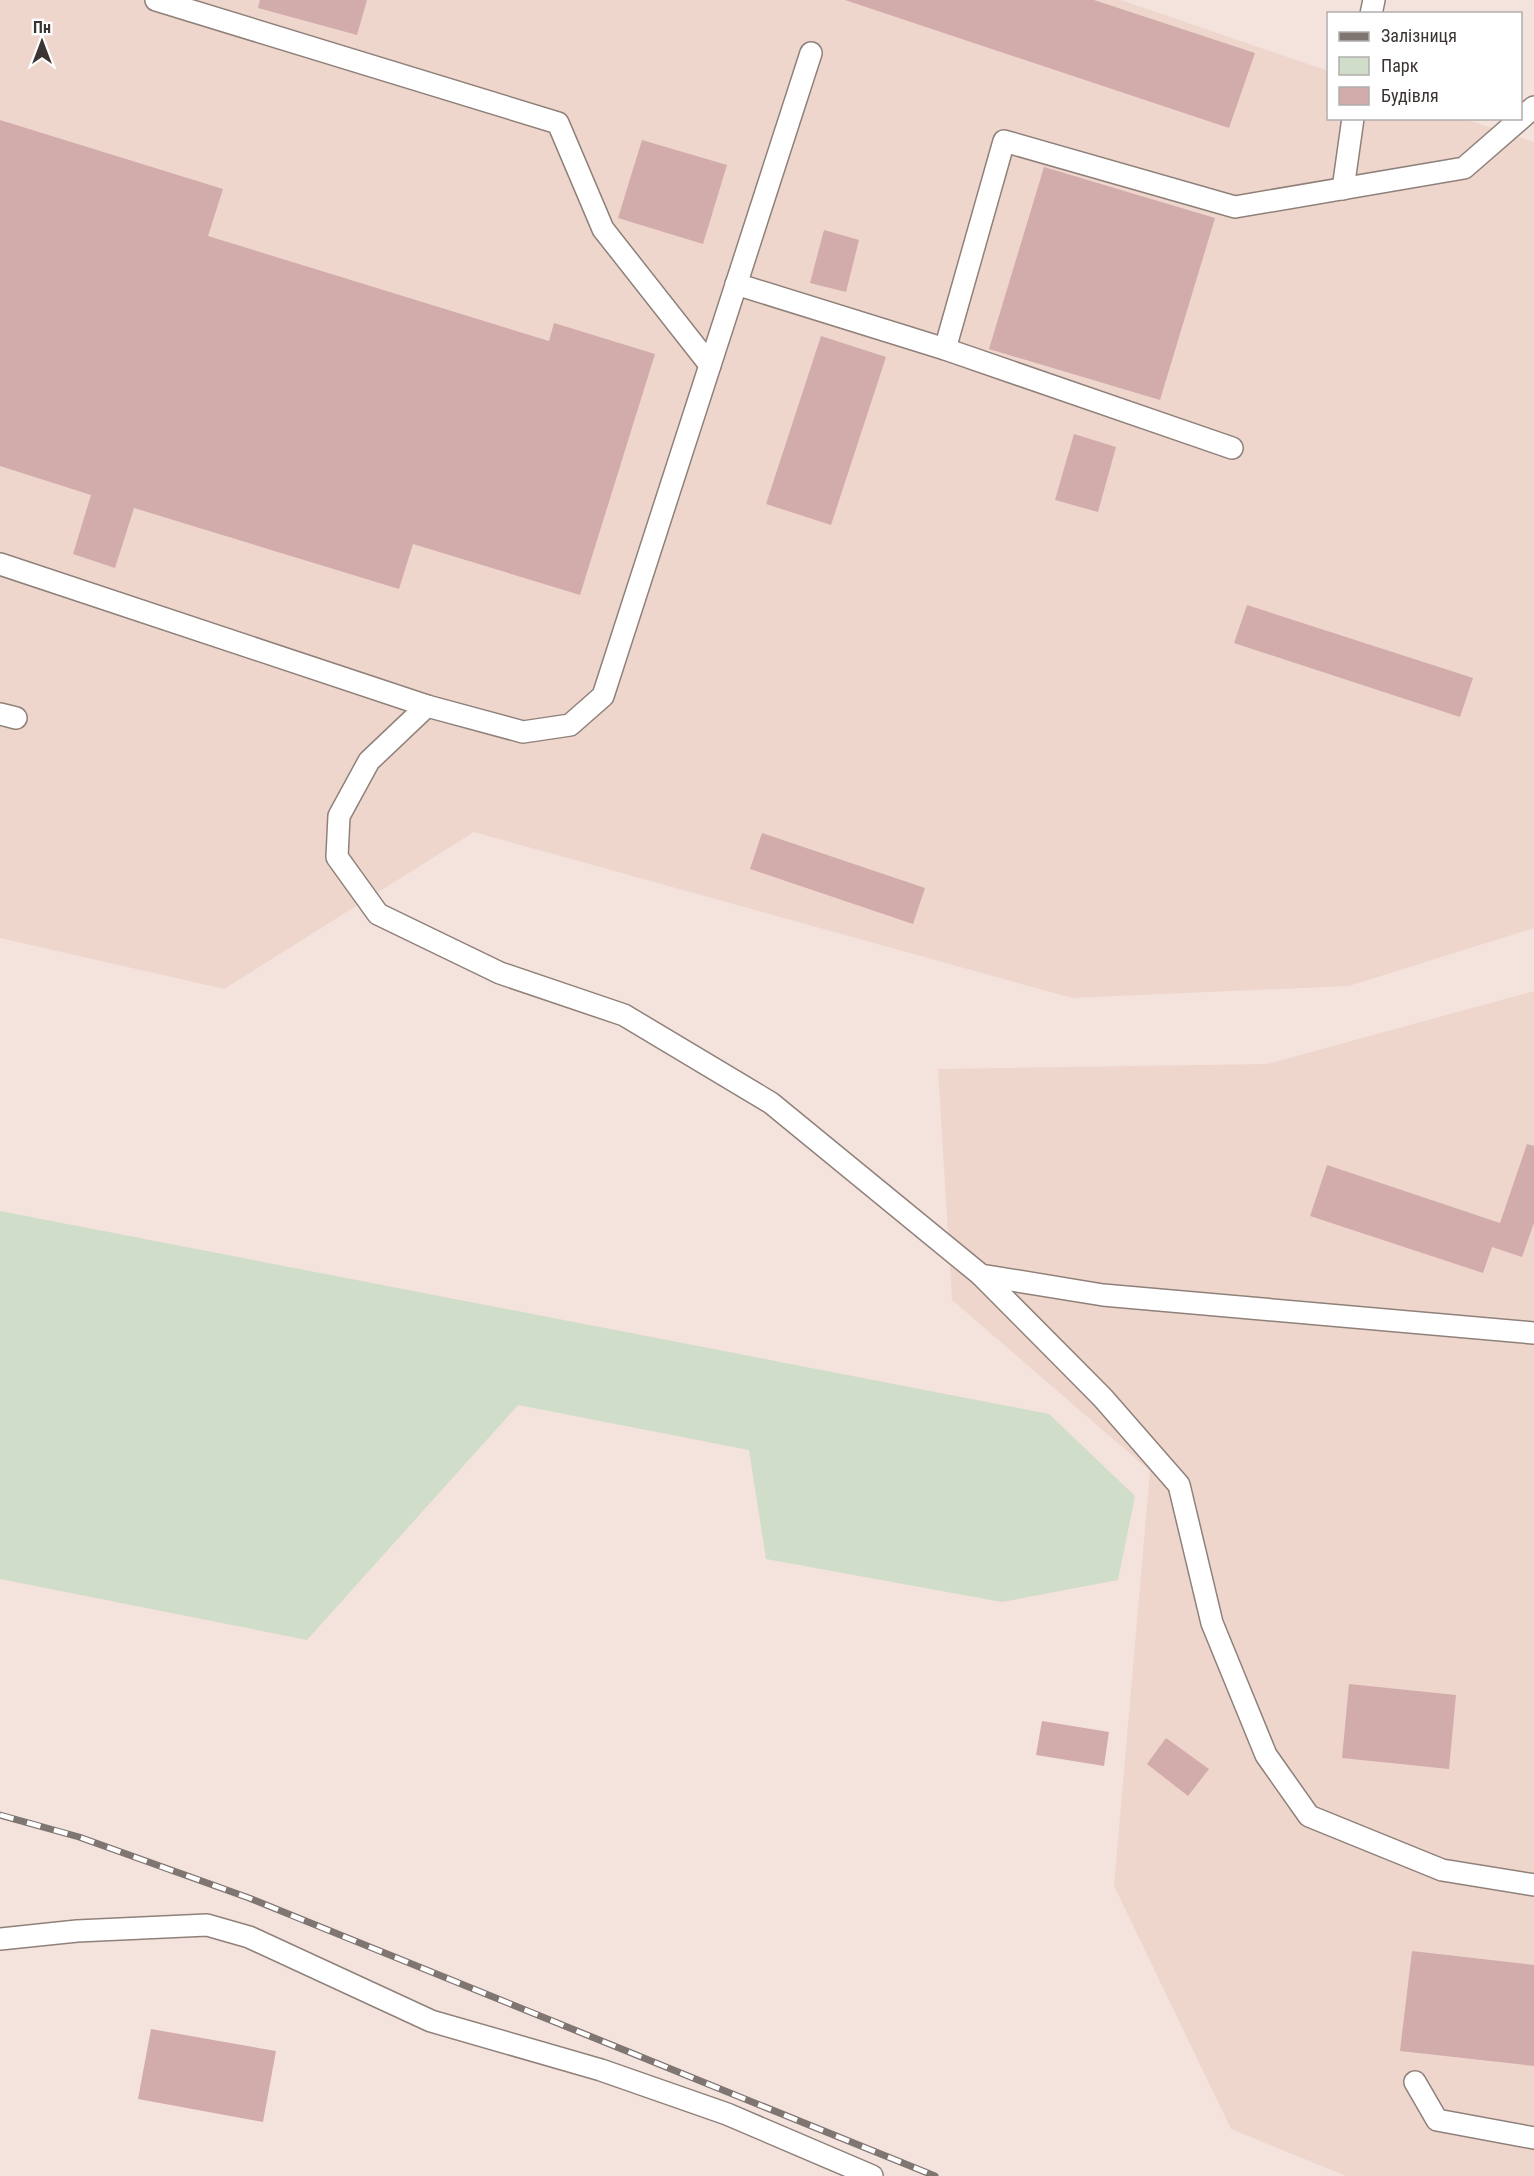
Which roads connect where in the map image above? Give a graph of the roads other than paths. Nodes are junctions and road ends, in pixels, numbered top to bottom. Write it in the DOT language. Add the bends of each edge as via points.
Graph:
graph roads {
  1 [pos="156,0"];
  2 [pos="811,53"];
  3 [pos="1534,106"];
  4 [pos="1522,117"];
  5 [pos="1353,120"];
  6 [pos="1518,120"];
  7 [pos="1343,189"];
  8 [pos="736,284"];
  9 [pos="945,350"];
  10 [pos="710,365"];
  11 [pos="1232,448"];
  12 [pos="0,564"];
  13 [pos="427,706"];
  14 [pos="981,1275"];
  15 [pos="1534,1333"];
  16 [pos="1534,1885"];
  17 [pos="0,1939"];
  18 [pos="1415,2082"];
  19 [pos="1534,2139"];
  20 [pos="872,2176"];
  1 -- 10 [label="lane" via="558,123 603,229"];
  2 -- 8 [label="lane"];
  3 -- 4 [label="lane"];
  5 -- 7 [label="lane"];
  6 -- 7 [label="lane" via="1464,168"];
  7 -- 9 [label="lane" via="1235,207 1004,141"];
  8 -- 9 [label="lane"];
  8 -- 10 [label="lane"];
  9 -- 11 [label="lane"];
  10 -- 13 [label="lane" via="603,696 570,725 523,732"];
  12 -- 13 [label="lane"];
  13 -- 14 [label="lane" via="369,760 339,816 337,857 378,914 500,973 624,1015 771,1103"];
  14 -- 15 [label="lane" via="1103,1295"];
  14 -- 16 [label="lane" via="1103,1398 1179,1485 1217,1634 1266,1755 1309,1816 1443,1870"];
  17 -- 20 [label="lane" via="207,1924 249,1937 430,2021 601,2070 717,2111"];
  18 -- 19 [label="lane" via="1437,2120"];
}
